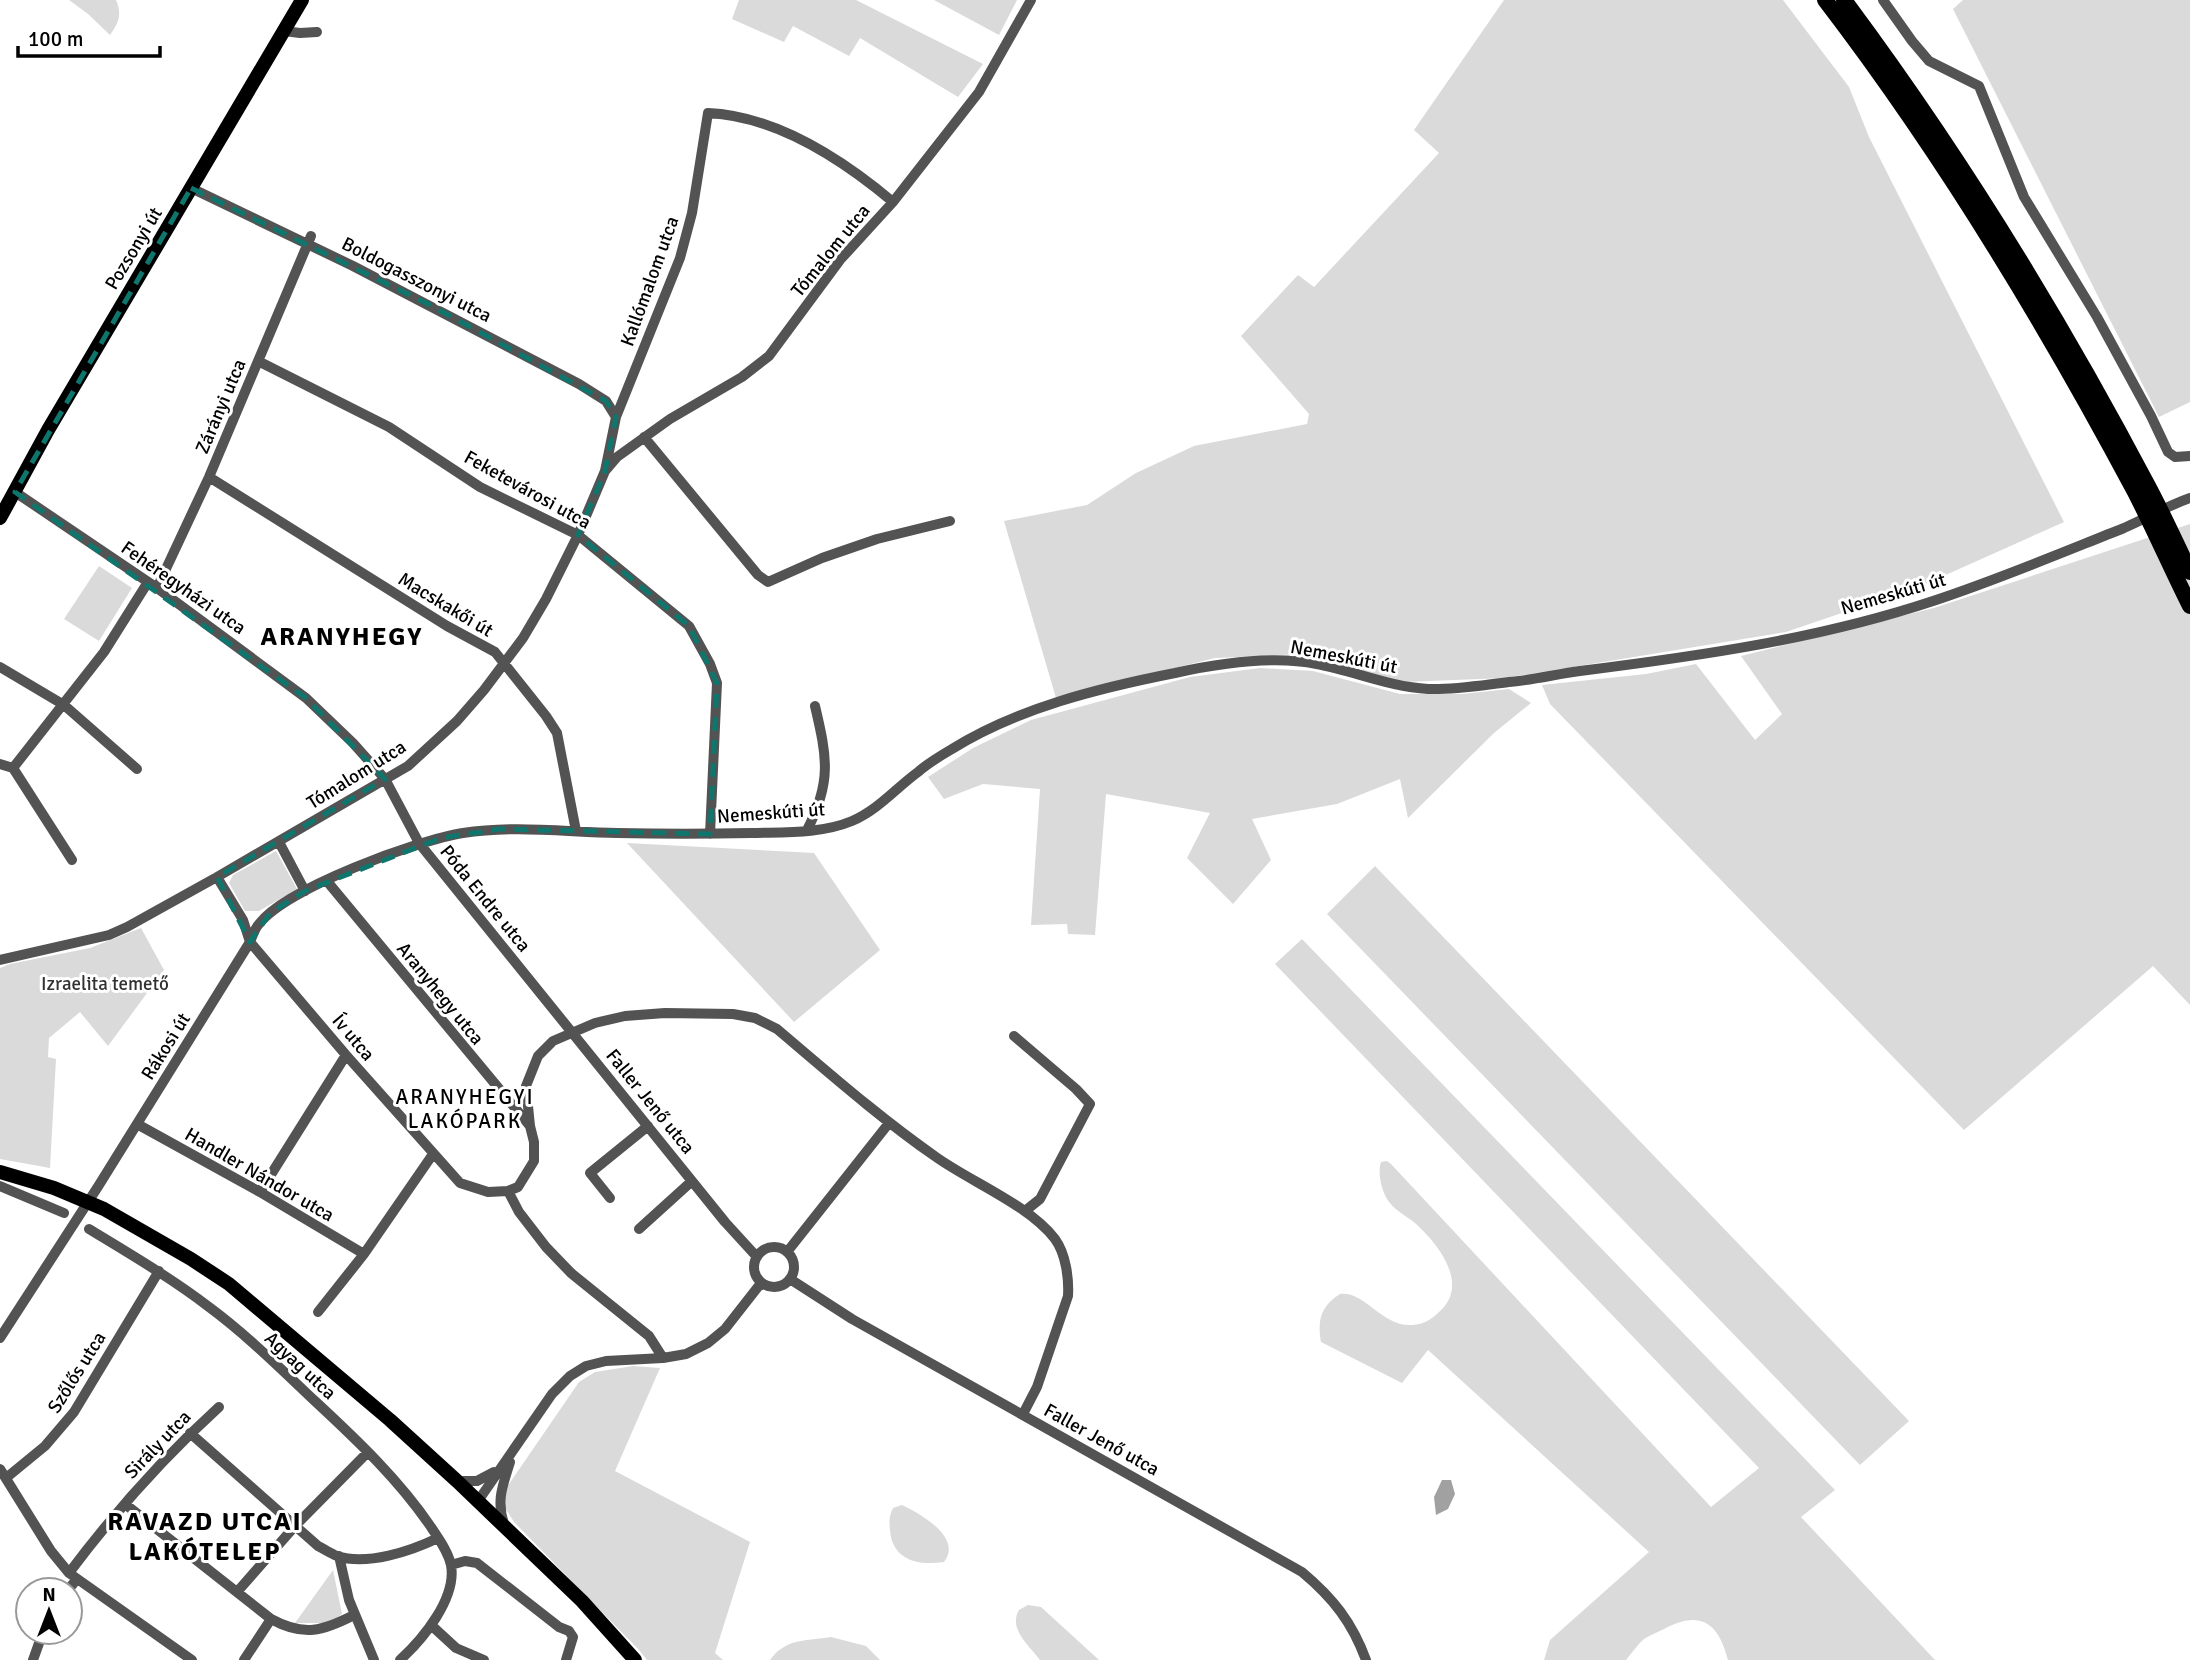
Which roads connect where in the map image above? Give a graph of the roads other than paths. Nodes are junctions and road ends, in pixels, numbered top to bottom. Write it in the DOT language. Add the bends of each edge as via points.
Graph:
graph roads {
  1 [pos="302,0"];
  2 [pos="1031,0"];
  3 [pos="1825,0"];
  4 [pos="1844,0"];
  5 [pos="1883,0"];
  6 [pos="284,31"];
  7 [pos="317,32"];
  8 [pos="191,188"];
  9 [pos="894,202"];
  10 [pos="310,240"];
  11 [pos="258,361"];
  12 [pos="616,417"];
  13 [pos="644,437"];
  14 [pos="2190,456"];
  15 [pos="605,471"];
  16 [pos="209,477"];
  17 [pos="2143,491"];
  18 [pos="15,492"];
  19 [pos="2190,498"];
  20 [pos="0,518"];
  21 [pos="950,520"];
  22 [pos="578,535"];
  23 [pos="2166,542"];
  24 [pos="2190,572"];
  25 [pos="152,585"];
  26 [pos="2190,606"];
  27 [pos="504,663"];
  28 [pos="0,667"];
  29 [pos="64,705"];
  30 [pos="816,706"];
  31 [pos="0,764"];
  32 [pos="13,768"];
  33 [pos="137,769"];
  34 [pos="385,779"];
  35 [pos="807,830"];
  36 [pos="576,831"];
  37 [pos="710,834"];
  38 [pos="279,842"];
  39 [pos="419,843"];
  40 [pos="72,860"];
  41 [pos="216,877"];
  42 [pos="326,880"];
  43 [pos="306,891"];
  44 [pos="250,942"];
  45 [pos="0,960"];
  46 [pos="572,1031"];
  47 [pos="1014,1036"];
  48 [pos="346,1055"];
  49 [pos="889,1123"];
  50 [pos="137,1124"];
  51 [pos="530,1126"];
  52 [pos="648,1126"];
  53 [pos="433,1154"];
  54 [pos="0,1172"];
  55 [pos="692,1181"];
  56 [pos="0,1186"];
  57 [pos="508,1191"];
  58 [pos="260,1192"];
  59 [pos="610,1198"];
  60 [pos="88,1202"];
  61 [pos="1025,1211"];
  62 [pos="64,1213"];
  63 [pos="89,1229"];
  64 [pos="639,1229"];
  65 [pos="787,1252"];
  66 [pos="364,1254"];
  67 [pos="757,1257"];
  68 [pos="159,1271"];
  69 [pos="790,1279"];
  70 [pos="761,1283"];
  71 [pos="318,1312"];
  72 [pos="0,1338"];
  73 [pos="663,1358"];
  74 [pos="219,1407"];
  75 [pos="1023,1414"];
  76 [pos="190,1433"];
  77 [pos="514,1450"];
  78 [pos="369,1452"];
  79 [pos="3,1473"];
  80 [pos="457,1481"];
  81 [pos="501,1487"];
  82 [pos="478,1501"];
  83 [pos="125,1504"];
  84 [pos="504,1525"];
  85 [pos="295,1526"];
  86 [pos="438,1538"];
  87 [pos="339,1556"];
  88 [pos="451,1565"];
  89 [pos="73,1576"];
  90 [pos="84,1584"];
  91 [pos="237,1592"];
  92 [pos="354,1615"];
  93 [pos="271,1619"];
  94 [pos="432,1625"];
  95 [pos="192,1660"];
  96 [pos="244,1660"];
  97 [pos="374,1660"];
  98 [pos="400,1660"];
  99 [pos="484,1660"];
  100 [pos="566,1660"];
  101 [pos="635,1660"];
  102 [pos="1366,1660"];
  1 -- 6 [label="main road, Pozsonyi út"];
  2 -- 9 [label="street, Tómalom utca" via="979,92"];
  3 -- 17 [label="highway" via="2000,257"];
  4 -- 17 [label="highway" via="1992,215 2085,371"];
  5 -- 14 [label="street" via="1929,61 1979,86 2024,197 2097,317 2168,452 2175,457"];
  6 -- 7 [label="street"];
  6 -- 8 [label="main road, Pozsonyi út"];
  8 -- 10 [label="street, Boldogasszonyi utca"];
  8 -- 18 [label="main road, Pozsonyi út"];
  9 -- 12 [label="street, Kallómalom utca" via="849,166 780,131 742,117 708,113 680,258"];
  9 -- 13 [label="street, Tómalom utca" via="840,260 769,356"];
  10 -- 11 [label="street, Zárányi utca"];
  10 -- 12 [label="street, Boldogasszonyi utca" via="597,394"];
  11 -- 16 [label="street, Zárányi utca"];
  11 -- 22 [label="street, Feketevárosi utca" via="389,427 480,487"];
  12 -- 15 [label="street, Tómalom utca"];
  13 -- 15 [label="street, Tómalom utca"];
  13 -- 21 [label="street" via="768,582 877,539"];
  15 -- 22 [label="street, Tómalom utca"];
  16 -- 25 [label="street, Zárányi utca"];
  16 -- 27 [label="street, Macskakői út" via="495,652"];
  17 -- 23 [label="highway"];
  18 -- 20 [label="main road, Pozsonyi út"];
  18 -- 25 [label="street, Fehéregyházi utca"];
  19 -- 35 [label="street, Nemeskúti út" via="1931,602 1805,636 1683,658 1517,682 1430,689 1288,660 1178,672 1004,722 918,771 863,815"];
  22 -- 27 [label="street, Tómalom utca" via="523,639"];
  22 -- 37 [label="street, Feketevárosi utca" via="683,620 710,664 717,683"];
  23 -- 24 [label="highway"];
  23 -- 26 [label="highway"];
  25 -- 29 [label="street, Zárányi utca"];
  25 -- 34 [label="street, Fehéregyházi utca" via="306,698"];
  27 -- 34 [label="street, Tómalom utca" via="457,721 408,766"];
  27 -- 36 [label="street, Macskakői út" via="557,733"];
  28 -- 29 [label="street"];
  29 -- 32 [label="street, Zárányi utca"];
  29 -- 33 [label="street"];
  30 -- 35 [label="street" via="825,776 822,798"];
  31 -- 32 [label="street"];
  32 -- 40 [label="street"];
  34 -- 38 [label="street, Tómalom utca"];
  34 -- 39 [label="street, Póda Endre utca"];
  35 -- 37 [label="street, Nemeskúti út"];
  36 -- 37 [label="street, Nemeskúti út"];
  36 -- 39 [label="street, Nemeskúti út" via="500,829"];
  38 -- 41 [label="street, Tómalom utca"];
  38 -- 43 [label="street"];
  39 -- 42 [label="street, Rákosi út"];
  39 -- 46 [label="street, Póda Endre utca"];
  41 -- 44 [label="street, Ív utca" via="243,920"];
  41 -- 45 [label="street, Tómalom utca" via="109,934"];
  42 -- 43 [label="street, Rákosi út"];
  42 -- 51 [label="street, Aranyhegy utca"];
  43 -- 44 [label="street, Rákosi út" via="270,913 257,925"];
  44 -- 48 [label="street, Ív utca"];
  44 -- 50 [label="street, Rákosi út"];
  46 -- 49 [label="street" via="625,1016 665,1013 755,1018 777,1029"];
  46 -- 51 [label="street" via="545,1048 530,1072 526,1086"];
  46 -- 52 [label="street, Faller Jenő utca"];
  47 -- 61 [label="street" via="1090,1104 1040,1199"];
  48 -- 53 [label="street, Ív utca"];
  48 -- 58 [label="street"];
  49 -- 61 [label="street" via="938,1159"];
  49 -- 65 [label="street"];
  50 -- 58 [label="street, Handler Nándor utca"];
  50 -- 60 [label="street, Rákosi út"];
  51 -- 57 [label="street" via="534,1161 518,1187"];
  52 -- 55 [label="street, Faller Jenő utca"];
  52 -- 59 [label="street" via="590,1173"];
  53 -- 57 [label="street, Ív utca" via="460,1183 488,1192"];
  53 -- 66 [label="street"];
  54 -- 60 [label="main road"];
  55 -- 64 [label="street"];
  55 -- 67 [label="street, Faller Jenő utca"];
  56 -- 62 [label="street"];
  57 -- 73 [label="street" via="546,1248 649,1336"];
  58 -- 66 [label="street, Handler Nándor utca"];
  60 -- 72 [label="street, Rákosi út"];
  60 -- 80 [label="main road" via="151,1234 229,1284"];
  61 -- 75 [label="street" via="1055,1240 1068,1296"];
  63 -- 68 [label="street, Agyag utca"];
  65 -- 67 [label="street" via="771,1247"];
  65 -- 69 [label="street" via="793,1262"];
  66 -- 71 [label="street"];
  67 -- 70 [label="street" via="755,1273"];
  68 -- 78 [label="street, Agyag utca" via="221,1317"];
  68 -- 79 [label="street, Szőlős utca" via="74,1412 45,1446"];
  69 -- 70 [label="street" via="773,1287"];
  69 -- 75 [label="street, Faller Jenő utca" via="852,1319"];
  70 -- 73 [label="street" via="708,1343"];
  73 -- 77 [label="street" via="586,1366 552,1394"];
  74 -- 76 [label="street, Sirály utca"];
  75 -- 102 [label="street, Faller Jenő utca" via="1302,1572 1339,1606"];
  76 -- 83 [label="street, Sirály utca"];
  76 -- 85 [label="street"];
  77 -- 80 [label="street" via="486,1478"];
  77 -- 81 [label="street"];
  77 -- 82 [label="street"];
  78 -- 85 [label="street"];
  78 -- 86 [label="street, Agyag utca"];
  79 -- 89 [label="street" via="51,1551"];
  80 -- 82 [label="main road"];
  81 -- 82 [label="street"];
  81 -- 84 [label="street"];
  82 -- 84 [label="main road"];
  83 -- 89 [label="street, Sirály utca" via="104,1526"];
  83 -- 91 [label="street"];
  84 -- 101 [label="main road"];
  85 -- 87 [label="street" via="318,1546"];
  85 -- 91 [label="street"];
  86 -- 87 [label="street" via="390,1555"];
  86 -- 88 [label="street, Agyag utca"];
  87 -- 92 [label="street"];
  88 -- 94 [label="street" via="445,1600"];
  88 -- 100 [label="street" via="477,1563 569,1632 573,1637"];
  90 -- 95 [label="street"];
  91 -- 93 [label="street"];
  92 -- 93 [label="street" via="313,1630"];
  92 -- 97 [label="street"];
  93 -- 96 [label="street"];
  94 -- 98 [label="street"];
  94 -- 99 [label="street" via="456,1648"];
}
